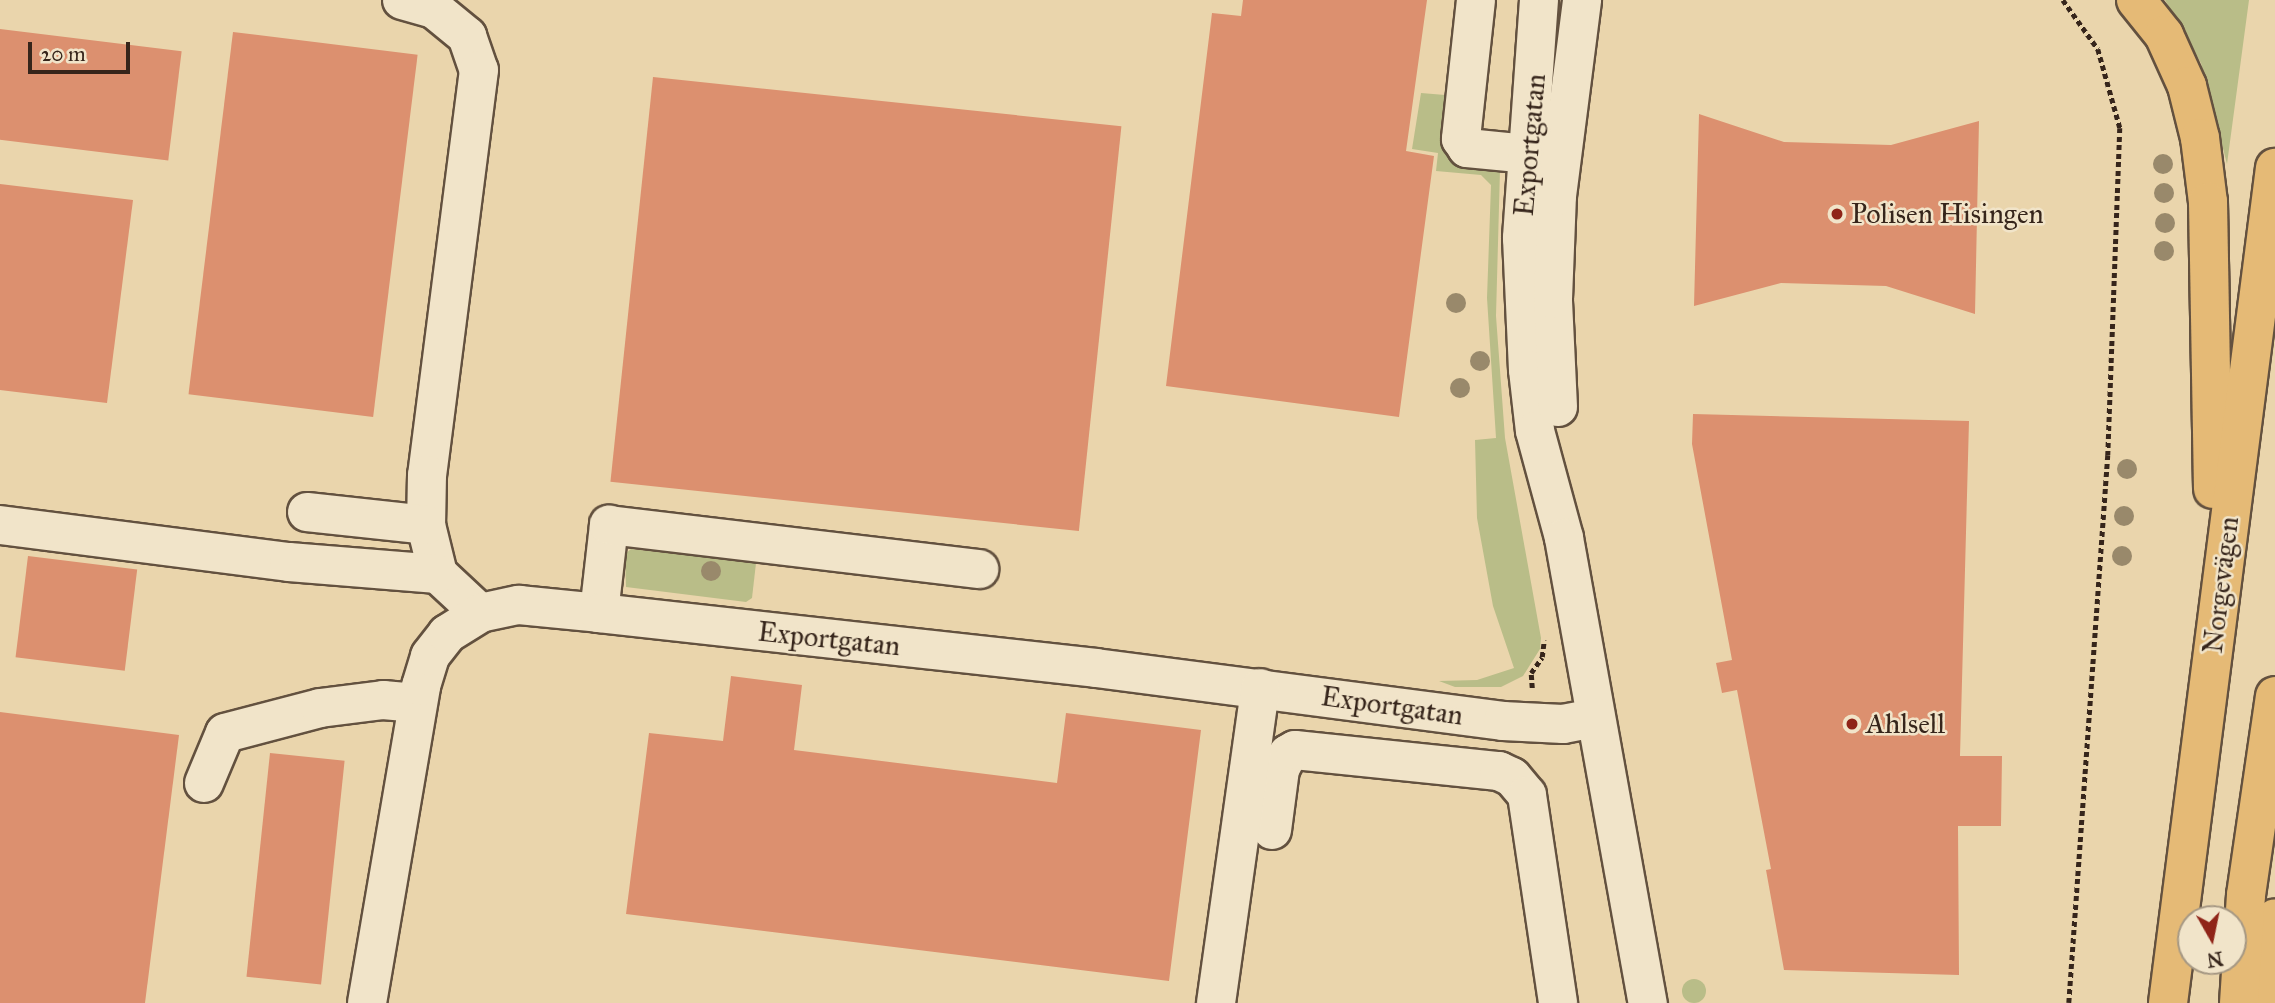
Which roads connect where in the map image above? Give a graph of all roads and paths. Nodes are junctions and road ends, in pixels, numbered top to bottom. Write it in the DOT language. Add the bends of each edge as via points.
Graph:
graph roads {
  1 [pos="402,0"];
  2 [pos="1476,0"];
  3 [pos="1539,0"];
  4 [pos="1582,0"];
  5 [pos="2063,0"];
  6 [pos="2136,0"];
  7 [pos="1527,154"];
  8 [pos="2275,168"];
  9 [pos="307,512"];
  10 [pos="0,525"];
  11 [pos="426,525"];
  12 [pos="1564,538"];
  13 [pos="979,569"];
  14 [pos="438,574"];
  15 [pos="480,613"];
  16 [pos="599,613"];
  17 [pos="2215,613"];
  18 [pos="1260,688"];
  19 [pos="2275,696"];
  20 [pos="417,704"];
  21 [pos="1595,718"];
  22 [pos="204,783"];
  23 [pos="1272,830"];
  24 [pos="2275,918"];
  25 [pos="367,1003"];
  26 [pos="1216,1003"];
  27 [pos="1558,1003"];
  28 [pos="1648,1003"];
  29 [pos="2070,1003"];
  30 [pos="2168,1003"];
  31 [pos="2239,1003"];
  32 [pos="2258,1003"];
  1 -- 11 [label="street" via="434,9 467,36 479,70 427,475"];
  2 -- 7 [label="street" via="1461,139 1467,148"];
  3 -- 7 [label="street, Exportgatan"];
  4 -- 12 [label="street, Exportgatan" via="1554,250 1554,365"];
  5 -- 29 [label="path" via="2098,49 2120,128 2108,455"];
  6 -- 17 [label="highway" via="2164,35 2187,86 2200,138 2208,202"];
  7 -- 12 [label="street, Exportgatan" via="1522,238 1528,370 1535,431"];
  8 -- 17 [label="highway, Norgevägen"];
  9 -- 11 [label="street"];
  10 -- 14 [label="street" via="289,562"];
  11 -- 14 [label="street"];
  12 -- 21 [label="street, Exportgatan"];
  13 -- 16 [label="street" via="609,525"];
  14 -- 15 [label="street"];
  15 -- 16 [label="street, Exportgatan" via="519,606"];
  15 -- 20 [label="street, Exportgatan" via="447,634 430,656"];
  16 -- 18 [label="street, Exportgatan"];
  17 -- 30 [label="highway, Norgevägen" via="2203,755"];
  18 -- 21 [label="street, Exportgatan" via="1503,721 1563,724"];
  18 -- 26 [label="street"];
  19 -- 31 [label="highway" via="2246,895"];
  20 -- 22 [label="street" via="383,700 320,708 225,733"];
  20 -- 25 [label="street, Exportgatan"];
  21 -- 28 [label="street, Exportgatan"];
  23 -- 27 [label="street" via="1280,769 1295,750 1499,771 1512,777 1527,796"];
  24 -- 32 [label="highway"];
}
